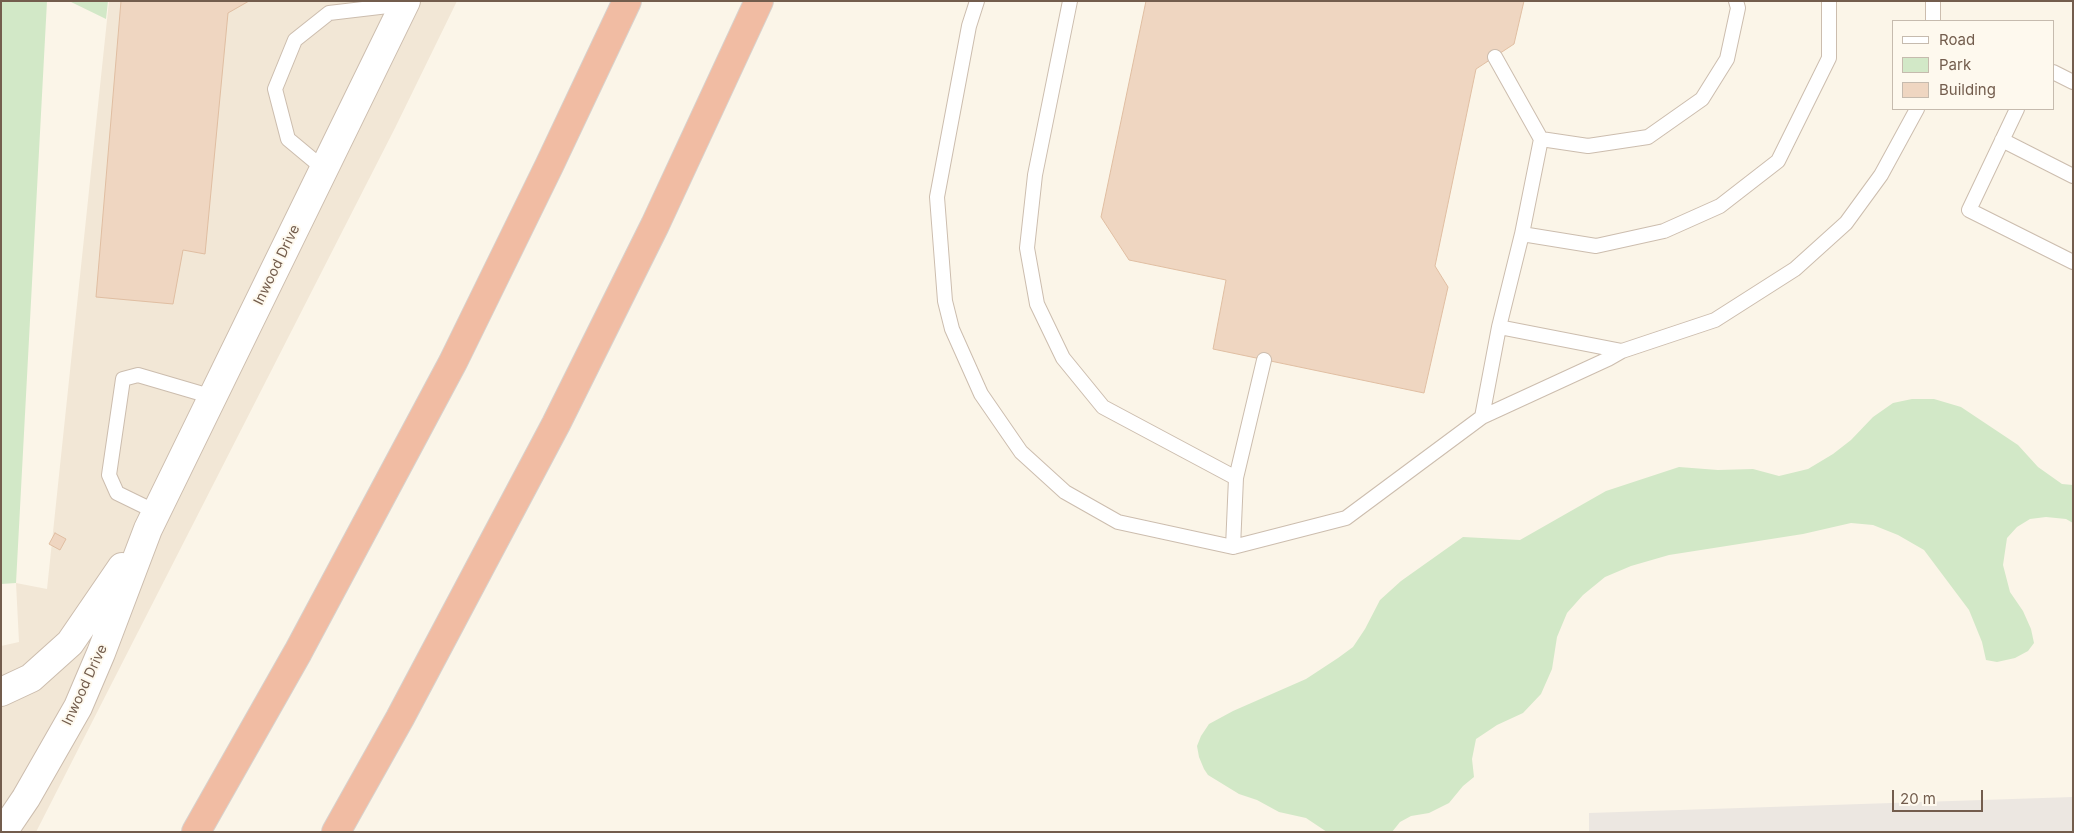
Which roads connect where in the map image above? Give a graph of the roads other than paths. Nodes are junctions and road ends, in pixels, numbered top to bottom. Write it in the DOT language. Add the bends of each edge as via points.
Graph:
graph roads {
  1 [pos="627,1"];
  2 [pos="759,1"];
  3 [pos="977,1"];
  4 [pos="1070,1"];
  5 [pos="1736,1"];
  6 [pos="1830,1"];
  7 [pos="1933,1"];
  8 [pos="406,2"];
  9 [pos="1933,20"];
  10 [pos="1495,57"];
  11 [pos="2054,72"];
  12 [pos="2073,82"];
  13 [pos="1916,110"];
  14 [pos="2017,110"];
  15 [pos="1541,139"];
  16 [pos="2002,140"];
  17 [pos="324,169"];
  18 [pos="2073,176"];
  19 [pos="1522,234"];
  20 [pos="2073,262"];
  21 [pos="1499,327"];
  22 [pos="1622,350"];
  23 [pos="1264,360"];
  24 [pos="213,398"];
  25 [pos="1482,417"];
  26 [pos="1236,478"];
  27 [pos="152,521"];
  28 [pos="1233,547"];
  29 [pos="1,692"];
  30 [pos="3,832"];
  31 [pos="196,832"];
  32 [pos="336,832"];
  1 -- 31 [label="highway" via="550,166 448,370 298,652"];
  2 -- 32 [label="highway" via="655,225 556,424"];
  3 -- 28 [label="lane" via="969,26 937,197 945,301 952,329 981,394 1021,452 1066,492 1118,522"];
  4 -- 26 [label="lane" via="1034,175 1027,248 1037,304 1063,358 1103,407"];
  5 -- 15 [label="lane" via="1738,8 1727,58 1702,99 1648,137 1588,146"];
  6 -- 19 [label="lane" via="1829,58 1778,160 1720,206 1664,231 1596,246"];
  7 -- 9 [label="lane"];
  8 -- 17 [label="street, Inwood Drive"];
  8 -- 17 [label="lane" via="329,13 295,40 275,89 288,139"];
  10 -- 15 [label="lane"];
  11 -- 12 [label="lane"];
  13 -- 22 [label="lane" via="1881,176 1846,223 1795,269 1715,320"];
  14 -- 16 [label="lane"];
  15 -- 19 [label="lane"];
  16 -- 18 [label="lane"];
  16 -- 20 [label="lane" via="1969,210"];
  17 -- 24 [label="street, Inwood Drive"];
  19 -- 21 [label="lane"];
  21 -- 22 [label="lane"];
  21 -- 25 [label="lane"];
  22 -- 25 [label="lane"];
  23 -- 26 [label="lane"];
  24 -- 27 [label="street, Inwood Drive"];
  24 -- 27 [label="lane" via="138,375 124,379 109,475 117,493"];
  25 -- 28 [label="lane" via="1346,518"];
  26 -- 28 [label="lane"];
  27 -- 29 [label="street, Inwood Drive" via="70,642 31,678"];
  27 -- 30 [label="street, Inwood Drive" via="78,707"];
}
